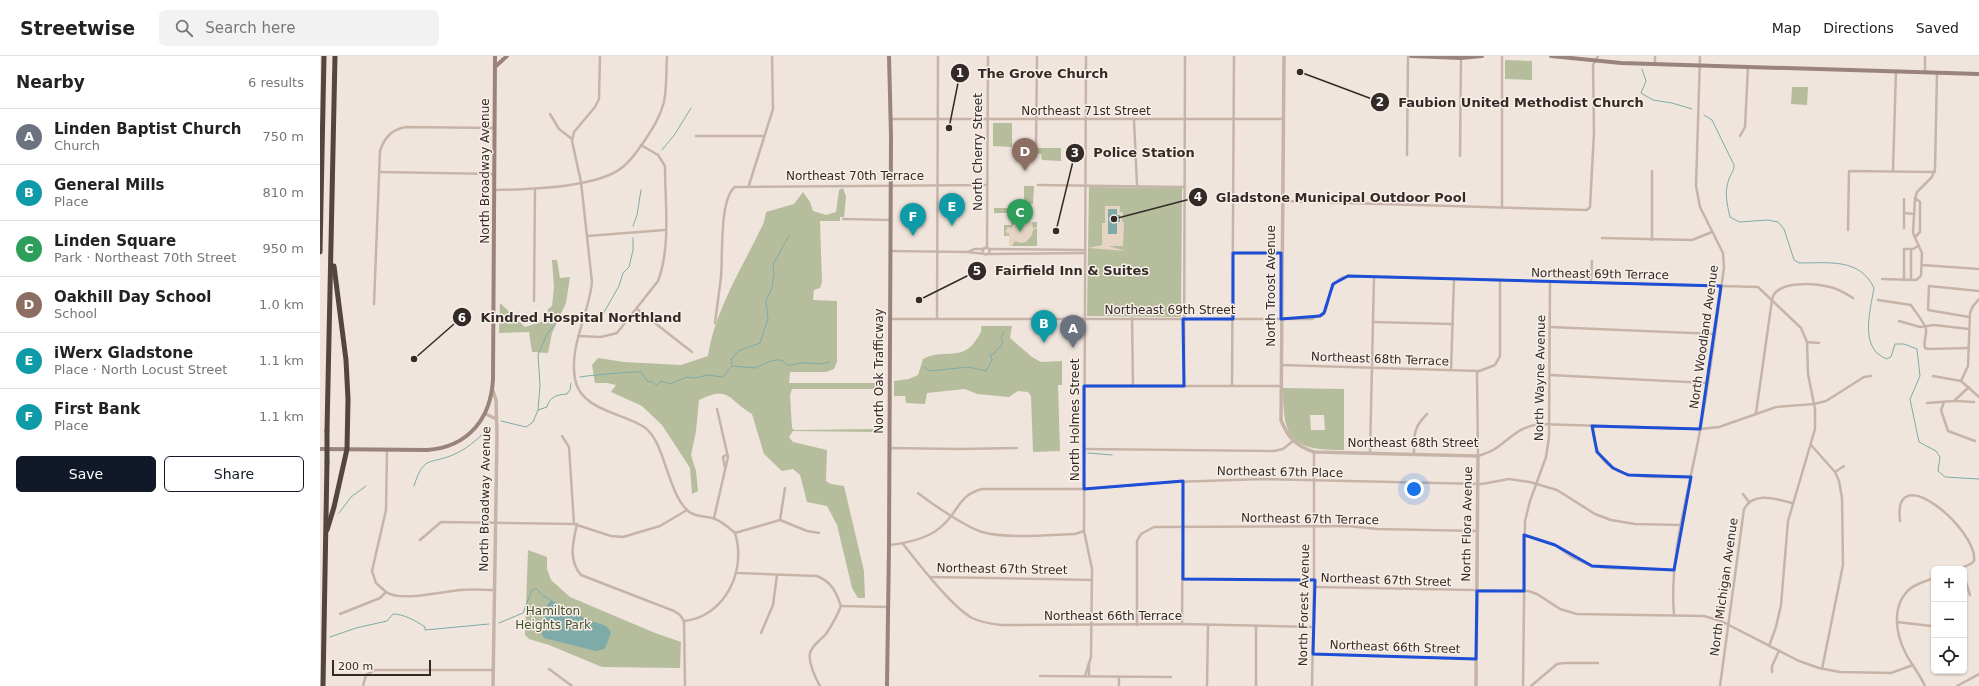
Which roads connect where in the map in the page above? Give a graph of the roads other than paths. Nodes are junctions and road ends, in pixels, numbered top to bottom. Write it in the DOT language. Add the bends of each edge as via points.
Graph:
graph roads {
  1 [pos="324,56"];
  2 [pos="335,56"];
  3 [pos="495,56"];
  4 [pos="507,56"];
  5 [pos="600,56"];
  6 [pos="667,56"];
  7 [pos="772,56"];
  8 [pos="889,56"];
  9 [pos="938,56"];
  10 [pos="988,56"];
  11 [pos="1037,56"];
  12 [pos="1086,56"];
  13 [pos="1185,56"];
  14 [pos="1234,56"];
  15 [pos="1284,56"];
  16 [pos="1410,56"];
  17 [pos="1478,56"];
  18 [pos="1482,56"];
  19 [pos="1502,56"];
  20 [pos="1551,56"];
  21 [pos="1598,56"];
  22 [pos="1655,56"];
  23 [pos="1700,56"];
  24 [pos="1925,56"];
  25 [pos="1461,58"];
  26 [pos="1594,61"];
  27 [pos="1655,64"];
  28 [pos="1699,65"];
  29 [pos="496,66"];
  30 [pos="1748,66"];
  31 [pos="1896,71"];
  32 [pos="1925,72"];
  33 [pos="1936,72"];
  34 [pos="1979,74"];
  35 [pos="550,114"];
  36 [pos="890,119"];
  37 [pos="938,119"];
  38 [pos="988,119"];
  39 [pos="1086,119"];
  40 [pos="1234,119"];
  41 [pos="1282,119"];
  42 [pos="1036,120"];
  43 [pos="1134,120"];
  44 [pos="1186,120"];
  45 [pos="496,128"];
  46 [pos="696,136"];
  47 [pos="764,136"];
  48 [pos="1740,136"];
  49 [pos="572,139"];
  50 [pos="641,145"];
  51 [pos="1036,148"];
  52 [pos="1407,155"];
  53 [pos="1460,156"];
  54 [pos="1893,170"];
  55 [pos="1652,171"];
  56 [pos="380,172"];
  57 [pos="1935,172"];
  58 [pos="496,174"];
  59 [pos="581,182"];
  60 [pos="749,185"];
  61 [pos="890,185"];
  62 [pos="938,185"];
  63 [pos="987,185"];
  64 [pos="1038,185"];
  65 [pos="1086,185"];
  66 [pos="1137,185"];
  67 [pos="1184,186"];
  68 [pos="535,189"];
  69 [pos="496,190"];
  70 [pos="1915,198"];
  71 [pos="1904,199"];
  72 [pos="1282,201"];
  73 [pos="1502,207"];
  74 [pos="1904,213"];
  75 [pos="1914,214"];
  76 [pos="843,219"];
  77 [pos="890,220"];
  78 [pos="1904,228"];
  79 [pos="665,230"];
  80 [pos="1848,230"];
  81 [pos="1712,232"];
  82 [pos="587,236"];
  83 [pos="1914,237"];
  84 [pos="1602,238"];
  85 [pos="1652,240"];
  86 [pos="1919,246"];
  87 [pos="332,249"];
  88 [pos="986,249"];
  89 [pos="1911,249"];
  90 [pos="890,251"];
  91 [pos="320,252"];
  92 [pos="937,252"];
  93 [pos="968,252"];
  94 [pos="1085,252"];
  95 [pos="1233,253"];
  96 [pos="1281,253"];
  97 [pos="984,254"];
  98 [pos="989,254"];
  99 [pos="1592,261"];
  100 [pos="1922,265"];
  101 [pos="1979,269"];
  102 [pos="1374,277"];
  103 [pos="1454,279"];
  104 [pos="1882,279"];
  105 [pos="1500,280"];
  106 [pos="1904,280"];
  107 [pos="1911,280"];
  108 [pos="1550,282"];
  109 [pos="1591,283"];
  110 [pos="1333,284"];
  111 [pos="1721,286"];
  112 [pos="1979,291"];
  113 [pos="1853,298"];
  114 [pos="1979,299"];
  115 [pos="534,300"];
  116 [pos="1772,300"];
  117 [pos="1878,300"];
  118 [pos="374,304"];
  119 [pos="637,308"];
  120 [pos="1969,317"];
  121 [pos="937,318"];
  122 [pos="1085,318"];
  123 [pos="1132,318"];
  124 [pos="889,319"];
  125 [pos="1184,319"];
  126 [pos="1233,319"];
  127 [pos="1281,319"];
  128 [pos="1899,321"];
  129 [pos="1373,322"];
  130 [pos="715,323"];
  131 [pos="1453,324"];
  132 [pos="1925,326"];
  133 [pos="1550,327"];
  134 [pos="1969,329"];
  135 [pos="1715,334"];
  136 [pos="578,336"];
  137 [pos="1807,342"];
  138 [pos="1819,343"];
  139 [pos="1969,348"];
  140 [pos="692,352"];
  141 [pos="1281,365"];
  142 [pos="1373,367"];
  143 [pos="1451,370"];
  144 [pos="1478,371"];
  145 [pos="1550,375"];
  146 [pos="1871,376"];
  147 [pos="1933,376"];
  148 [pos="1960,381"];
  149 [pos="1707,383"];
  150 [pos="1084,386"];
  151 [pos="1133,386"];
  152 [pos="1184,386"];
  153 [pos="1232,386"];
  154 [pos="1281,386"];
  155 [pos="1969,387"];
  156 [pos="493,391"];
  157 [pos="1979,397"];
  158 [pos="1954,401"];
  159 [pos="1944,402"];
  160 [pos="1974,402"];
  161 [pos="1927,403"];
  162 [pos="1814,404"];
  163 [pos="717,409"];
  164 [pos="1756,413"];
  165 [pos="486,414"];
  166 [pos="1427,414"];
  167 [pos="496,418"];
  168 [pos="1550,424"];
  169 [pos="1593,426"];
  170 [pos="1700,429"];
  171 [pos="562,436"];
  172 [pos="1293,441"];
  173 [pos="1975,441"];
  174 [pos="1811,445"];
  175 [pos="889,448"];
  176 [pos="1017,448"];
  177 [pos="320,449"];
  178 [pos="347,449"];
  179 [pos="1085,449"];
  180 [pos="387,450"];
  181 [pos="1314,452"];
  182 [pos="1370,453"];
  183 [pos="1414,454"];
  184 [pos="1478,456"];
  185 [pos="1844,466"];
  186 [pos="1835,472"];
  187 [pos="1691,477"];
  188 [pos="1183,481"];
  189 [pos="1315,481"];
  190 [pos="1477,484"];
  191 [pos="1536,484"];
  192 [pos="784,488"];
  193 [pos="1084,489"];
  194 [pos="918,493"];
  195 [pos="1743,494"];
  196 [pos="1934,499"];
  197 [pos="1749,502"];
  198 [pos="1792,503"];
  199 [pos="687,510"];
  200 [pos="952,515"];
  201 [pos="714,518"];
  202 [pos="780,520"];
  203 [pos="1900,520"];
  204 [pos="496,524"];
  205 [pos="576,524"];
  206 [pos="1681,525"];
  207 [pos="1183,526"];
  208 [pos="1315,527"];
  209 [pos="327,530"];
  210 [pos="1477,531"];
  211 [pos="1084,532"];
  212 [pos="735,533"];
  213 [pos="819,533"];
  214 [pos="1524,535"];
  215 [pos="420,540"];
  216 [pos="903,544"];
  217 [pos="889,545"];
  218 [pos="1977,555"];
  219 [pos="1967,566"];
  220 [pos="1674,570"];
  221 [pos="738,573"];
  222 [pos="777,575"];
  223 [pos="931,577"];
  224 [pos="1183,578"];
  225 [pos="1931,579"];
  226 [pos="1092,580"];
  227 [pos="1314,580"];
  228 [pos="1967,586"];
  229 [pos="1314,587"];
  230 [pos="494,590"];
  231 [pos="1476,591"];
  232 [pos="1524,591"];
  233 [pos="386,592"];
  234 [pos="1970,595"];
  235 [pos="841,606"];
  236 [pos="888,607"];
  237 [pos="340,614"];
  238 [pos="1674,615"];
  239 [pos="684,621"];
  240 [pos="1897,622"];
  241 [pos="1182,624"];
  242 [pos="1091,625"];
  243 [pos="1137,625"];
  244 [pos="1208,625"];
  245 [pos="1728,625"];
  246 [pos="1256,626"];
  247 [pos="1931,626"];
  248 [pos="1313,627"];
  249 [pos="761,633"];
  250 [pos="1769,646"];
  251 [pos="1779,652"];
  252 [pos="1313,654"];
  253 [pos="1476,659"];
  254 [pos="1090,663"];
  255 [pos="1598,663"];
  256 [pos="1913,665"];
  257 [pos="549,669"];
  258 [pos="1822,669"];
  259 [pos="493,670"];
  260 [pos="1772,672"];
  261 [pos="1979,674"];
  262 [pos="1040,676"];
  263 [pos="1085,676"];
  264 [pos="1089,676"];
  265 [pos="1119,676"];
  266 [pos="1171,677"];
  267 [pos="323,686"];
  268 [pos="362,686"];
  269 [pos="493,686"];
  270 [pos="572,686"];
  271 [pos="685,686"];
  272 [pos="820,686"];
  273 [pos="887,686"];
  274 [pos="1119,686"];
  275 [pos="1207,686"];
  276 [pos="1256,686"];
  277 [pos="1312,686"];
  278 [pos="1476,686"];
  279 [pos="1523,686"];
  280 [pos="1531,686"];
  281 [pos="1720,686"];
  282 [pos="1925,686"];
  283 [pos="1957,686"];
  1 -- 91 [label="highway"];
  2 -- 87 [label="highway"];
  3 -- 29 [label="main road, North Broadway Avenue"];
  4 -- 29 [label="main road"];
  5 -- 49 [label="street" via="599,99 574,132"];
  6 -- 50 [label="street" via="662,109 657,123"];
  7 -- 47 [label="street" via="773,109"];
  8 -- 36 [label="main road, North Oak Trafficway"];
  9 -- 37 [label="street"];
  10 -- 38 [label="street, North Cherry Street"];
  11 -- 42 [label="street"];
  12 -- 39 [label="street, North Holmes Street"];
  13 -- 44 [label="street"];
  14 -- 40 [label="street"];
  15 -- 41 [label="street, North Troost Avenue"];
  16 -- 25 [label="main road"];
  16 -- 52 [label="street"];
  17 -- 18 [label="main road"];
  17 -- 25 [label="main road"];
  19 -- 73 [label="street"];
  20 -- 26 [label="main road"];
  21 -- 26 [label="street"];
  22 -- 27 [label="street"];
  23 -- 28 [label="street, North Woodland Avenue"];
  24 -- 32 [label="street"];
  25 -- 53 [label="street"];
  26 -- 27 [label="main road"];
  26 -- 73 [label="street" via="1590,207 1587,210"];
  27 -- 28 [label="main road"];
  28 -- 30 [label="main road"];
  28 -- 81 [label="street, North Woodland Avenue" via="1696,186 1700,207"];
  29 -- 45 [label="main road, North Broadway Avenue"];
  30 -- 31 [label="main road"];
  30 -- 48 [label="street" via="1745,127"];
  31 -- 32 [label="main road"];
  31 -- 54 [label="street"];
  32 -- 33 [label="main road"];
  33 -- 34 [label="main road"];
  33 -- 57 [label="street"];
  35 -- 49 [label="street" via="559,129"];
  36 -- 37 [label="street, Northeast 71st Street"];
  36 -- 61 [label="main road, North Oak Trafficway"];
  37 -- 38 [label="street, Northeast 71st Street"];
  37 -- 62 [label="street"];
  38 -- 42 [label="street, Northeast 71st Street"];
  38 -- 63 [label="street, North Cherry Street"];
  39 -- 42 [label="street, Northeast 71st Street"];
  39 -- 43 [label="street, Northeast 71st Street"];
  39 -- 65 [label="street, North Holmes Street"];
  40 -- 41 [label="street, Northeast 71st Street"];
  40 -- 44 [label="street, Northeast 71st Street"];
  40 -- 95 [label="street"];
  41 -- 72 [label="street, North Troost Avenue"];
  42 -- 51 [label="street"];
  43 -- 44 [label="street, Northeast 71st Street"];
  43 -- 66 [label="street"];
  44 -- 67 [label="street"];
  45 -- 56 [label="street" via="406,127 392,132 380,151"];
  45 -- 58 [label="main road, North Broadway Avenue"];
  46 -- 47 [label="street"];
  47 -- 60 [label="street"];
  49 -- 59 [label="street"];
  50 -- 59 [label="street" via="618,170 605,177"];
  50 -- 79 [label="street" via="658,156 665,166"];
  54 -- 57 [label="street"];
  54 -- 80 [label="street" via="1850,171"];
  55 -- 85 [label="street"];
  56 -- 58 [label="street"];
  56 -- 118 [label="street"];
  57 -- 70 [label="street"];
  58 -- 69 [label="main road, North Broadway Avenue"];
  59 -- 68 [label="street"];
  59 -- 82 [label="street"];
  60 -- 61 [label="street, Northeast 70th Terrace"];
  60 -- 130 [label="street, Northeast 70th Terrace" via="733,188 723,219 721,275"];
  61 -- 62 [label="street, Northeast 70th Terrace"];
  61 -- 77 [label="main road, North Oak Trafficway"];
  62 -- 63 [label="street, Northeast 70th Terrace"];
  62 -- 92 [label="street"];
  63 -- 88 [label="street, North Cherry Street"];
  64 -- 65 [label="street"];
  65 -- 66 [label="street"];
  65 -- 94 [label="street, North Holmes Street"];
  66 -- 67 [label="street"];
  67 -- 125 [label="street"];
  68 -- 69 [label="street"];
  68 -- 115 [label="street"];
  69 -- 156 [label="main road, North Broadway Avenue"];
  70 -- 75 [label="street"];
  70 -- 83 [label="street" via="1920,202 1920,232"];
  71 -- 74 [label="street"];
  72 -- 73 [label="street"];
  72 -- 96 [label="street, North Troost Avenue"];
  74 -- 75 [label="street"];
  74 -- 78 [label="street"];
  75 -- 83 [label="street"];
  76 -- 77 [label="street"];
  77 -- 90 [label="main road, North Oak Trafficway"];
  79 -- 82 [label="street"];
  79 -- 119 [label="street" via="665,257 661,273 658,281"];
  81 -- 85 [label="street" via="1692,240"];
  81 -- 111 [label="street, North Woodland Avenue" via="1723,253"];
  82 -- 136 [label="street" via="591,291"];
  83 -- 86 [label="street"];
  84 -- 85 [label="street"];
  86 -- 89 [label="street"];
  86 -- 100 [label="street"];
  87 -- 178 [label="highway" via="346,360"];
  87 -- 209 [label="highway, bridge"];
  88 -- 93 [label="street"];
  88 -- 94 [label="street"];
  88 -- 97 [label="street"];
  88 -- 98 [label="street"];
  89 -- 106 [label="street" via="1904,249"];
  89 -- 107 [label="street"];
  90 -- 92 [label="street"];
  90 -- 124 [label="main road, North Oak Trafficway"];
  92 -- 93 [label="street"];
  92 -- 121 [label="street"];
  93 -- 97 [label="street"];
  94 -- 98 [label="street"];
  94 -- 122 [label="street, North Holmes Street"];
  95 -- 96 [label="street"];
  95 -- 126 [label="street"];
  96 -- 127 [label="street, North Troost Avenue"];
  97 -- 98 [label="street"];
  99 -- 109 [label="street"];
  100 -- 101 [label="street"];
  100 -- 107 [label="street" via="1920,278"];
  102 -- 103 [label="street, Northeast 69th Terrace"];
  102 -- 110 [label="street, Northeast 69th Terrace" via="1348,276"];
  102 -- 129 [label="street"];
  103 -- 105 [label="street, Northeast 69th Terrace"];
  103 -- 131 [label="street"];
  104 -- 106 [label="street"];
  105 -- 108 [label="street, Northeast 69th Terrace"];
  105 -- 144 [label="street" via="1500,356 1495,365"];
  106 -- 107 [label="street"];
  108 -- 109 [label="street, Northeast 69th Terrace"];
  108 -- 133 [label="street, North Wayne Avenue"];
  109 -- 111 [label="street, Northeast 69th Terrace"];
  110 -- 127 [label="street, Northeast 69th Street" via="1323,314 1312,319"];
  111 -- 116 [label="street, Northeast 69th Terrace" via="1756,287"];
  111 -- 135 [label="street, North Woodland Avenue"];
  112 -- 120 [label="street" via="1929,286 1928,310"];
  113 -- 116 [label="street" via="1829,286 1794,285 1778,289"];
  114 -- 120 [label="street" via="1971,309"];
  116 -- 137 [label="street, Northeast 69th Terrace" via="1801,328"];
  116 -- 164 [label="street"];
  117 -- 132 [label="street" via="1911,305"];
  119 -- 136 [label="street" via="613,335"];
  119 -- 140 [label="street"];
  120 -- 134 [label="street"];
  121 -- 122 [label="street, Northeast 69th Street"];
  121 -- 124 [label="street, Northeast 69th Street"];
  122 -- 123 [label="street, Northeast 69th Street"];
  122 -- 150 [label="street, North Holmes Street"];
  123 -- 125 [label="street, Northeast 69th Street"];
  123 -- 151 [label="street"];
  124 -- 175 [label="main road, North Oak Trafficway"];
  125 -- 126 [label="street, Northeast 69th Street"];
  125 -- 152 [label="street"];
  126 -- 127 [label="street, Northeast 69th Street"];
  126 -- 153 [label="street"];
  127 -- 141 [label="street, North Troost Avenue"];
  128 -- 132 [label="street"];
  129 -- 131 [label="street"];
  129 -- 142 [label="street"];
  131 -- 143 [label="street"];
  132 -- 134 [label="street"];
  132 -- 139 [label="street" via="1927,332 1924,346 1928,349"];
  133 -- 135 [label="street"];
  133 -- 145 [label="street, North Wayne Avenue"];
  134 -- 139 [label="street"];
  135 -- 149 [label="street, North Woodland Avenue"];
  136 -- 199 [label="street" via="574,366 578,389 592,402 649,431 674,489"];
  137 -- 138 [label="street"];
  137 -- 162 [label="street" via="1808,374"];
  139 -- 148 [label="street" via="1968,366"];
  141 -- 142 [label="street, Northeast 68th Terrace"];
  141 -- 154 [label="street, North Troost Avenue"];
  142 -- 143 [label="street, Northeast 68th Terrace"];
  142 -- 182 [label="street"];
  143 -- 144 [label="street, Northeast 68th Terrace"];
  144 -- 184 [label="street, North Flora Avenue"];
  145 -- 149 [label="street"];
  145 -- 168 [label="street, North Wayne Avenue"];
  146 -- 162 [label="street, Northeast 68th Street"];
  147 -- 148 [label="street"];
  148 -- 155 [label="street"];
  149 -- 170 [label="street, North Woodland Avenue"];
  150 -- 151 [label="street"];
  150 -- 179 [label="street, North Holmes Street"];
  151 -- 152 [label="street"];
  152 -- 153 [label="street"];
  153 -- 154 [label="street"];
  154 -- 172 [label="street, North Troost Avenue" via="1281,420"];
  155 -- 157 [label="street"];
  155 -- 158 [label="street"];
  156 -- 165 [label="main road, North Broadway Avenue"];
  156 -- 167 [label="street"];
  158 -- 159 [label="street"];
  158 -- 160 [label="street"];
  159 -- 161 [label="street"];
  159 -- 173 [label="street" via="1941,410 1948,431"];
  162 -- 164 [label="street, Northeast 68th Street" via="1776,407"];
  162 -- 174 [label="street" via="1815,422"];
  163 -- 201 [label="street" via="725,442 727,466"];
  164 -- 170 [label="street, Northeast 68th Street" via="1719,427"];
  165 -- 167 [label="street, North Broadway Avenue"];
  165 -- 180 [label="main road" via="471,432 451,446 432,450"];
  166 -- 183 [label="street" via="1415,429"];
  167 -- 204 [label="street, North Broadway Avenue"];
  168 -- 169 [label="street, Northeast 68th Street"];
  168 -- 184 [label="street, Northeast 68th Street" via="1528,425 1492,451"];
  168 -- 191 [label="street, North Wayne Avenue" via="1546,457"];
  169 -- 170 [label="street, Northeast 68th Street"];
  169 -- 187 [label="street" via="1597,452 1613,468 1628,475"];
  170 -- 187 [label="street, North Woodland Avenue"];
  171 -- 205 [label="street" via="569,447"];
  172 -- 179 [label="street" via="1283,449 1274,451"];
  172 -- 181 [label="street, Northeast 68th Street"];
  174 -- 186 [label="street"];
  174 -- 198 [label="street"];
  175 -- 176 [label="street"];
  175 -- 217 [label="main road, North Oak Trafficway"];
  177 -- 178 [label="main road"];
  178 -- 180 [label="main road"];
  178 -- 209 [label="highway"];
  179 -- 193 [label="street, North Holmes Street"];
  180 -- 233 [label="street" via="386,510 372,571 377,585"];
  181 -- 182 [label="street, Northeast 68th Street"];
  181 -- 189 [label="street, North Forest Avenue"];
  182 -- 183 [label="street, Northeast 68th Street"];
  183 -- 184 [label="street, Northeast 68th Street"];
  184 -- 190 [label="street, North Flora Avenue"];
  185 -- 186 [label="street"];
  186 -- 258 [label="street" via="1842,498 1842,577"];
  187 -- 206 [label="street, North Woodland Avenue"];
  188 -- 189 [label="street, Northeast 67th Place"];
  188 -- 193 [label="street, Northeast 67th Place"];
  188 -- 207 [label="street"];
  189 -- 190 [label="street, Northeast 67th Place"];
  189 -- 208 [label="street, North Forest Avenue"];
  190 -- 191 [label="street, Northeast 67th Place" via="1509,479"];
  190 -- 210 [label="street, North Flora Avenue"];
  191 -- 206 [label="street, Northeast 67th Place" via="1556,490 1595,514 1611,520 1635,524"];
  191 -- 214 [label="street, North Wayne Avenue" via="1526,515"];
  192 -- 202 [label="street"];
  193 -- 200 [label="street, Northeast 67th Place" via="982,489 968,494"];
  193 -- 211 [label="street, North Holmes Street"];
  194 -- 200 [label="street"];
  195 -- 197 [label="street"];
  196 -- 203 [label="street" via="1920,496 1907,498 1900,506"];
  197 -- 198 [label="street" via="1755,498 1765,498"];
  197 -- 245 [label="street, North Michigan Avenue" via="1744,511"];
  198 -- 250 [label="street" via="1786,533 1781,605"];
  199 -- 201 [label="street"];
  199 -- 205 [label="street" via="660,526 627,537 611,536"];
  200 -- 211 [label="street" via="975,529 992,534"];
  200 -- 216 [label="street, Northeast 67th Place" via="936,531"];
  201 -- 212 [label="street"];
  202 -- 212 [label="street"];
  202 -- 213 [label="street"];
  204 -- 205 [label="street"];
  204 -- 215 [label="street" via="441,522"];
  204 -- 230 [label="street, North Broadway Avenue"];
  205 -- 239 [label="street" via="573,560 581,575 674,612"];
  206 -- 220 [label="street, North Woodland Avenue"];
  207 -- 208 [label="street, Northeast 67th Terrace"];
  207 -- 224 [label="street"];
  207 -- 243 [label="street, Northeast 67th Terrace" via="1156,526 1144,531 1137,541"];
  208 -- 210 [label="street, Northeast 67th Terrace"];
  208 -- 227 [label="street, North Forest Avenue"];
  209 -- 267 [label="highway"];
  210 -- 231 [label="street, North Flora Avenue"];
  211 -- 226 [label="street, North Holmes Street" via="1091,561"];
  212 -- 221 [label="street" via="738,546"];
  214 -- 220 [label="street" via="1549,542 1592,566"];
  214 -- 232 [label="street, North Wayne Avenue"];
  216 -- 217 [label="street, Northeast 67th Place"];
  216 -- 223 [label="street, Northeast 67th Street"];
  217 -- 236 [label="main road, North Oak Trafficway"];
  218 -- 219 [label="street" via="1972,564"];
  220 -- 238 [label="street, North Woodland Avenue"];
  221 -- 222 [label="street"];
  221 -- 239 [label="street" via="713,611"];
  222 -- 235 [label="street" via="822,578 834,588"];
  222 -- 249 [label="street" via="773,605"];
  223 -- 226 [label="street, Northeast 67th Street"];
  223 -- 242 [label="street, Northeast 66th Terrace" via="966,614 985,623"];
  224 -- 227 [label="street, Northeast 67th Street"];
  224 -- 241 [label="street"];
  225 -- 240 [label="street" via="1907,592 1899,606"];
  226 -- 242 [label="street, North Holmes Street"];
  227 -- 229 [label="street, North Forest Avenue"];
  228 -- 234 [label="street"];
  229 -- 231 [label="street, Northeast 67th Street"];
  229 -- 248 [label="street, North Forest Avenue"];
  230 -- 233 [label="street" via="461,590 402,596 392,596"];
  230 -- 259 [label="street, North Broadway Avenue"];
  231 -- 232 [label="street, Northeast 67th Street"];
  231 -- 253 [label="street, North Flora Avenue"];
  232 -- 238 [label="street, Northeast 67th Street" via="1533,592 1560,609 1577,614"];
  232 -- 279 [label="street, North Wayne Avenue"];
  233 -- 237 [label="street" via="380,598"];
  235 -- 236 [label="street"];
  235 -- 272 [label="street" via="831,626 810,653 814,674"];
  236 -- 273 [label="main road, North Oak Trafficway"];
  238 -- 245 [label="street, Northeast 67th Street" via="1704,616"];
  239 -- 271 [label="street"];
  240 -- 247 [label="street"];
  240 -- 256 [label="street" via="1902,646"];
  241 -- 243 [label="street, Northeast 66th Terrace"];
  241 -- 244 [label="street, Northeast 66th Terrace"];
  242 -- 243 [label="street, Northeast 66th Terrace"];
  242 -- 254 [label="street, North Holmes Street"];
  244 -- 246 [label="street, Northeast 66th Terrace"];
  244 -- 275 [label="street"];
  245 -- 250 [label="street, Northeast 67th Street"];
  245 -- 281 [label="street, North Michigan Avenue"];
  246 -- 248 [label="street, Northeast 66th Terrace"];
  246 -- 276 [label="street"];
  248 -- 252 [label="street, North Forest Avenue"];
  250 -- 251 [label="street, Northeast 67th Street"];
  251 -- 258 [label="street, Northeast 67th Street"];
  251 -- 260 [label="street"];
  252 -- 253 [label="street, Northeast 66th Street"];
  252 -- 277 [label="street, North Forest Avenue"];
  253 -- 278 [label="street, North Flora Avenue"];
  254 -- 263 [label="street, North Holmes Street"];
  254 -- 264 [label="street, North Holmes Street"];
  255 -- 280 [label="street" via="1557,664"];
  256 -- 258 [label="street, Northeast 67th Street" via="1891,674 1845,673"];
  256 -- 282 [label="street"];
  257 -- 270 [label="street"];
  259 -- 268 [label="street" via="375,670 363,679"];
  259 -- 269 [label="street, North Broadway Avenue"];
  261 -- 283 [label="street"];
  262 -- 263 [label="street"];
  263 -- 264 [label="street"];
  264 -- 265 [label="street"];
  265 -- 266 [label="street"];
  265 -- 274 [label="street"];
}
